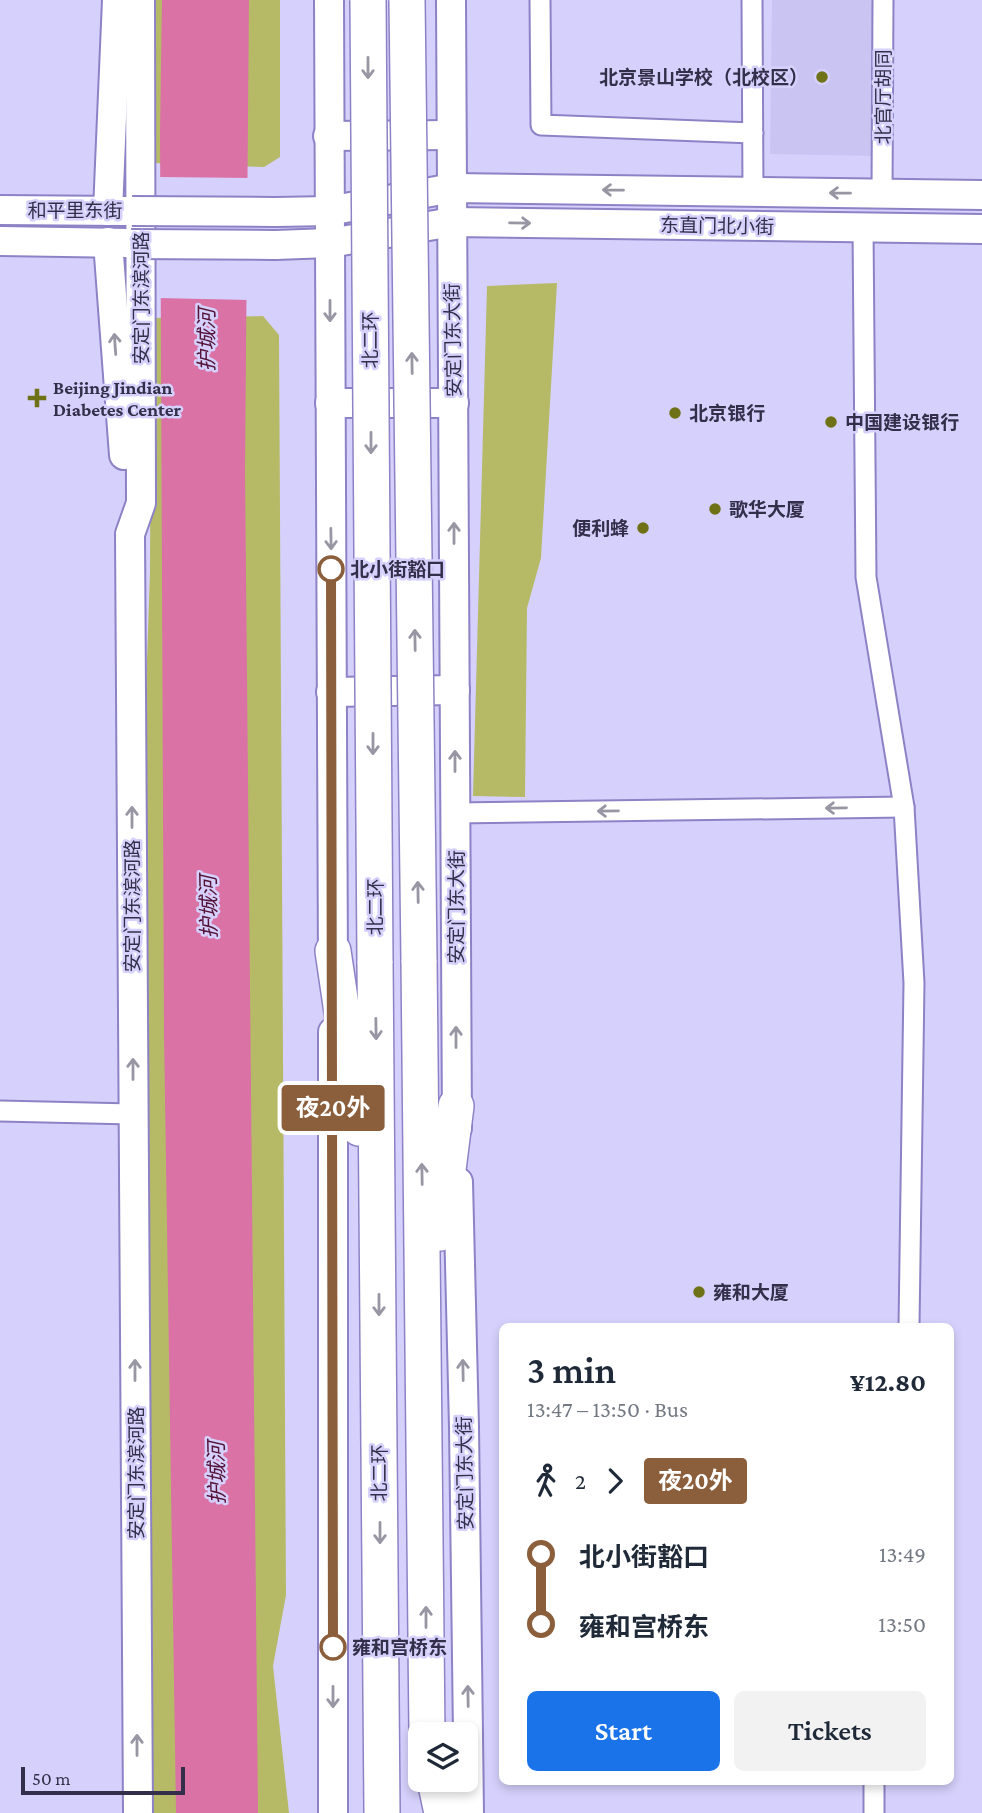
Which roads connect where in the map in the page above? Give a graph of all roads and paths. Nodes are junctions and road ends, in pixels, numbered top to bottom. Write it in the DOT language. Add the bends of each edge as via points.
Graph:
graph roads {
  1 [pos="117,0"];
  2 [pos="140,0"];
  3 [pos="329,0"];
  4 [pos="368,0"];
  5 [pos="407,0"];
  6 [pos="451,0"];
  7 [pos="540,0"];
  8 [pos="752,0"];
  9 [pos="883,0"];
  10 [pos="753,133"];
  11 [pos="451,135"];
  12 [pos="328,136"];
  13 [pos="452,188"];
  14 [pos="753,192"];
  15 [pos="883,194"];
  16 [pos="982,195"];
  17 [pos="0,210"];
  18 [pos="120,211"];
  19 [pos="329,211"];
  20 [pos="452,222"];
  21 [pos="863,228"];
  22 [pos="982,229"];
  23 [pos="0,240"];
  24 [pos="120,243"];
  25 [pos="330,243"];
  26 [pos="330,403"];
  27 [pos="454,403"];
  28 [pos="130,534"];
  29 [pos="455,690"];
  30 [pos="331,692"];
  31 [pos="904,807"];
  32 [pos="456,813"];
  33 [pos="333,951"];
  34 [pos="456,1106"];
  35 [pos="0,1111"];
  36 [pos="133,1114"];
  37 [pos="379,1260"];
  38 [pos="909,1323"];
  39 [pos="424,1365"];
  40 [pos="380,1676"];
  41 [pos="426,1722"];
  42 [pos="874,1785"];
  43 [pos="427,1792"];
  44 [pos="438,1792"];
  45 [pos="138,1813"];
  46 [pos="334,1813"];
  47 [pos="359,1813"];
  48 [pos="382,1813"];
  49 [pos="428,1813"];
  50 [pos="442,1813"];
  51 [pos="469,1813"];
  52 [pos="874,1813"];
  1 -- 18 [label="street"];
  2 -- 28 [label="street, 安定门东滨河路" via="141,503"];
  3 -- 12 [label="street"];
  4 -- 37 [label="highway, 北二环, one-way, bridge"];
  39 -- 5 [label="highway, one-way, bridge"];
  6 -- 11 [label="street, 安定门东大街"];
  7 -- 10 [label="street" via="541,125"];
  8 -- 10 [label="street"];
  9 -- 15 [label="street, 北官厅胡同"];
  10 -- 14 [label="street"];
  11 -- 12 [label="street"];
  11 -- 13 [label="street, 安定门东大街"];
  12 -- 19 [label="street"];
  14 -- 13 [label="street, 东直门北小街, one-way"];
  13 -- 19 [label="street, 东直门北小街"];
  13 -- 20 [label="street, 安定门东大街"];
  15 -- 14 [label="street, 东直门北小街, one-way"];
  15 -- 16 [label="street, 东直门北小街"];
  17 -- 18 [label="street, 和平里东街"];
  18 -- 19 [label="street, 和平里东街, bridge"];
  19 -- 25 [label="street"];
  20 -- 21 [label="street, 东直门北小街, one-way"];
  20 -- 25 [label="street, 东直门北小街"];
  20 -- 27 [label="street, 安定门东大街"];
  21 -- 22 [label="street, 东直门北小街"];
  21 -- 31 [label="street" via="866,577"];
  23 -- 24 [label="street, 和平里东街"];
  24 -- 25 [label="street, 和平里东街, bridge"];
  28 -- 24 [label="street, one-way"];
  25 -- 26 [label="street, one-way"];
  26 -- 27 [label="street"];
  26 -- 30 [label="street, one-way"];
  29 -- 27 [label="street, 安定门东大街, one-way"];
  36 -- 28 [label="street, 安定门东滨河路, one-way"];
  29 -- 30 [label="street"];
  32 -- 29 [label="street, 安定门东大街, one-way"];
  30 -- 33 [label="street"];
  31 -- 32 [label="street, one-way"];
  31 -- 38 [label="street" via="914,984"];
  34 -- 32 [label="street, 安定门东大街, one-way"];
  33 -- 37 [label="highway"];
  33 -- 46 [label="street, one-way"];
  34 -- 39 [label="highway"];
  51 -- 34 [label="street, 安定门东大街, one-way"];
  35 -- 36 [label="street"];
  45 -- 36 [label="street, 安定门东滨河路, one-way"];
  37 -- 40 [label="highway, 北二环, one-way"];
  41 -- 39 [label="highway, one-way"];
  40 -- 47 [label="highway"];
  40 -- 48 [label="highway, 北二环"];
  42 -- 52 [label="street"];
  43 -- 49 [label="highway"];
  44 -- 50 [label="highway"];
}
